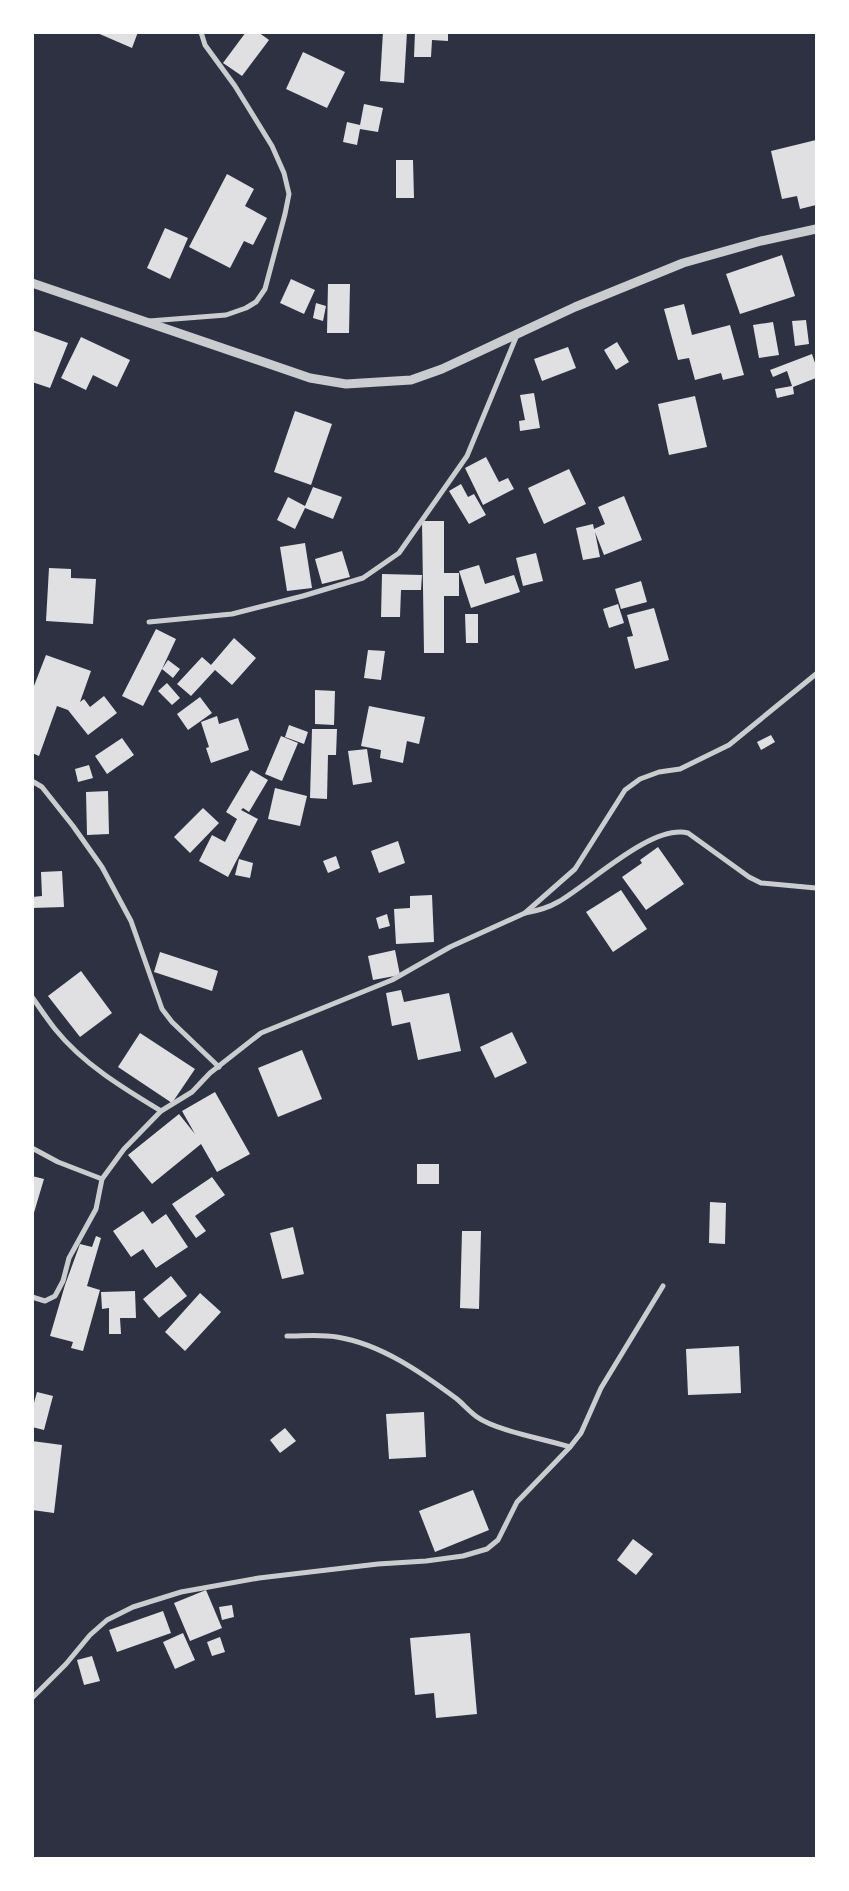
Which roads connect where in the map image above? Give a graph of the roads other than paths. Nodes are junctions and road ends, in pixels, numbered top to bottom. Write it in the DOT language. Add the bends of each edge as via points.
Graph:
graph roads {
  1 [pos="201,32"];
  2 [pos="816,229"];
  3 [pos="32,283"];
  4 [pos="144,322"];
  5 [pos="518,333"];
  6 [pos="149,622"];
  7 [pos="816,674"];
  8 [pos="32,781"];
  9 [pos="816,888"];
  10 [pos="525,913"];
  11 [pos="32,998"];
  12 [pos="219,1067"];
  13 [pos="161,1111"];
  14 [pos="32,1148"];
  15 [pos="102,1179"];
  16 [pos="663,1286"];
  17 [pos="32,1297"];
  18 [pos="287,1336"];
  19 [pos="570,1447"];
  20 [pos="32,1698"];
  1 -- 4 [label="street" via="206,45 272,146 284,172 289,194 265,289 256,302 226,315"];
  2 -- 5 [label="street" via="683,263"];
  3 -- 4 [label="street"];
  4 -- 5 [label="street" via="310,378 346,384 412,380"];
  5 -- 6 [label="street" via="467,456 399,553 363,578 303,596 232,614"];
  7 -- 10 [label="street" via="729,745 680,769 640,779 625,790 574,870"];
  8 -- 12 [label="street" via="42,787 102,867 131,921 162,1009"];
  9 -- 10 [label="street" via="761,884 688,833 679,831 650,840 557,902"];
  10 -- 12 [label="street" via="450,947 392,980 261,1033"];
  11 -- 13 [label="street" via="56,1030 81,1055 111,1080"];
  12 -- 13 [label="street" via="192,1092"];
  13 -- 15 [label="street" via="124,1149"];
  14 -- 15 [label="street"];
  15 -- 17 [label="street" via="96,1209 69,1258 55,1296 45,1301"];
  16 -- 19 [label="street" via="601,1388 581,1433"];
  18 -- 19 [label="street" via="336,1336 362,1343 388,1354 427,1378 477,1417 496,1427"];
  19 -- 20 [label="street" via="517,1502 498,1540 487,1549 426,1561 259,1578 180,1592 133,1607 107,1620"];
}
